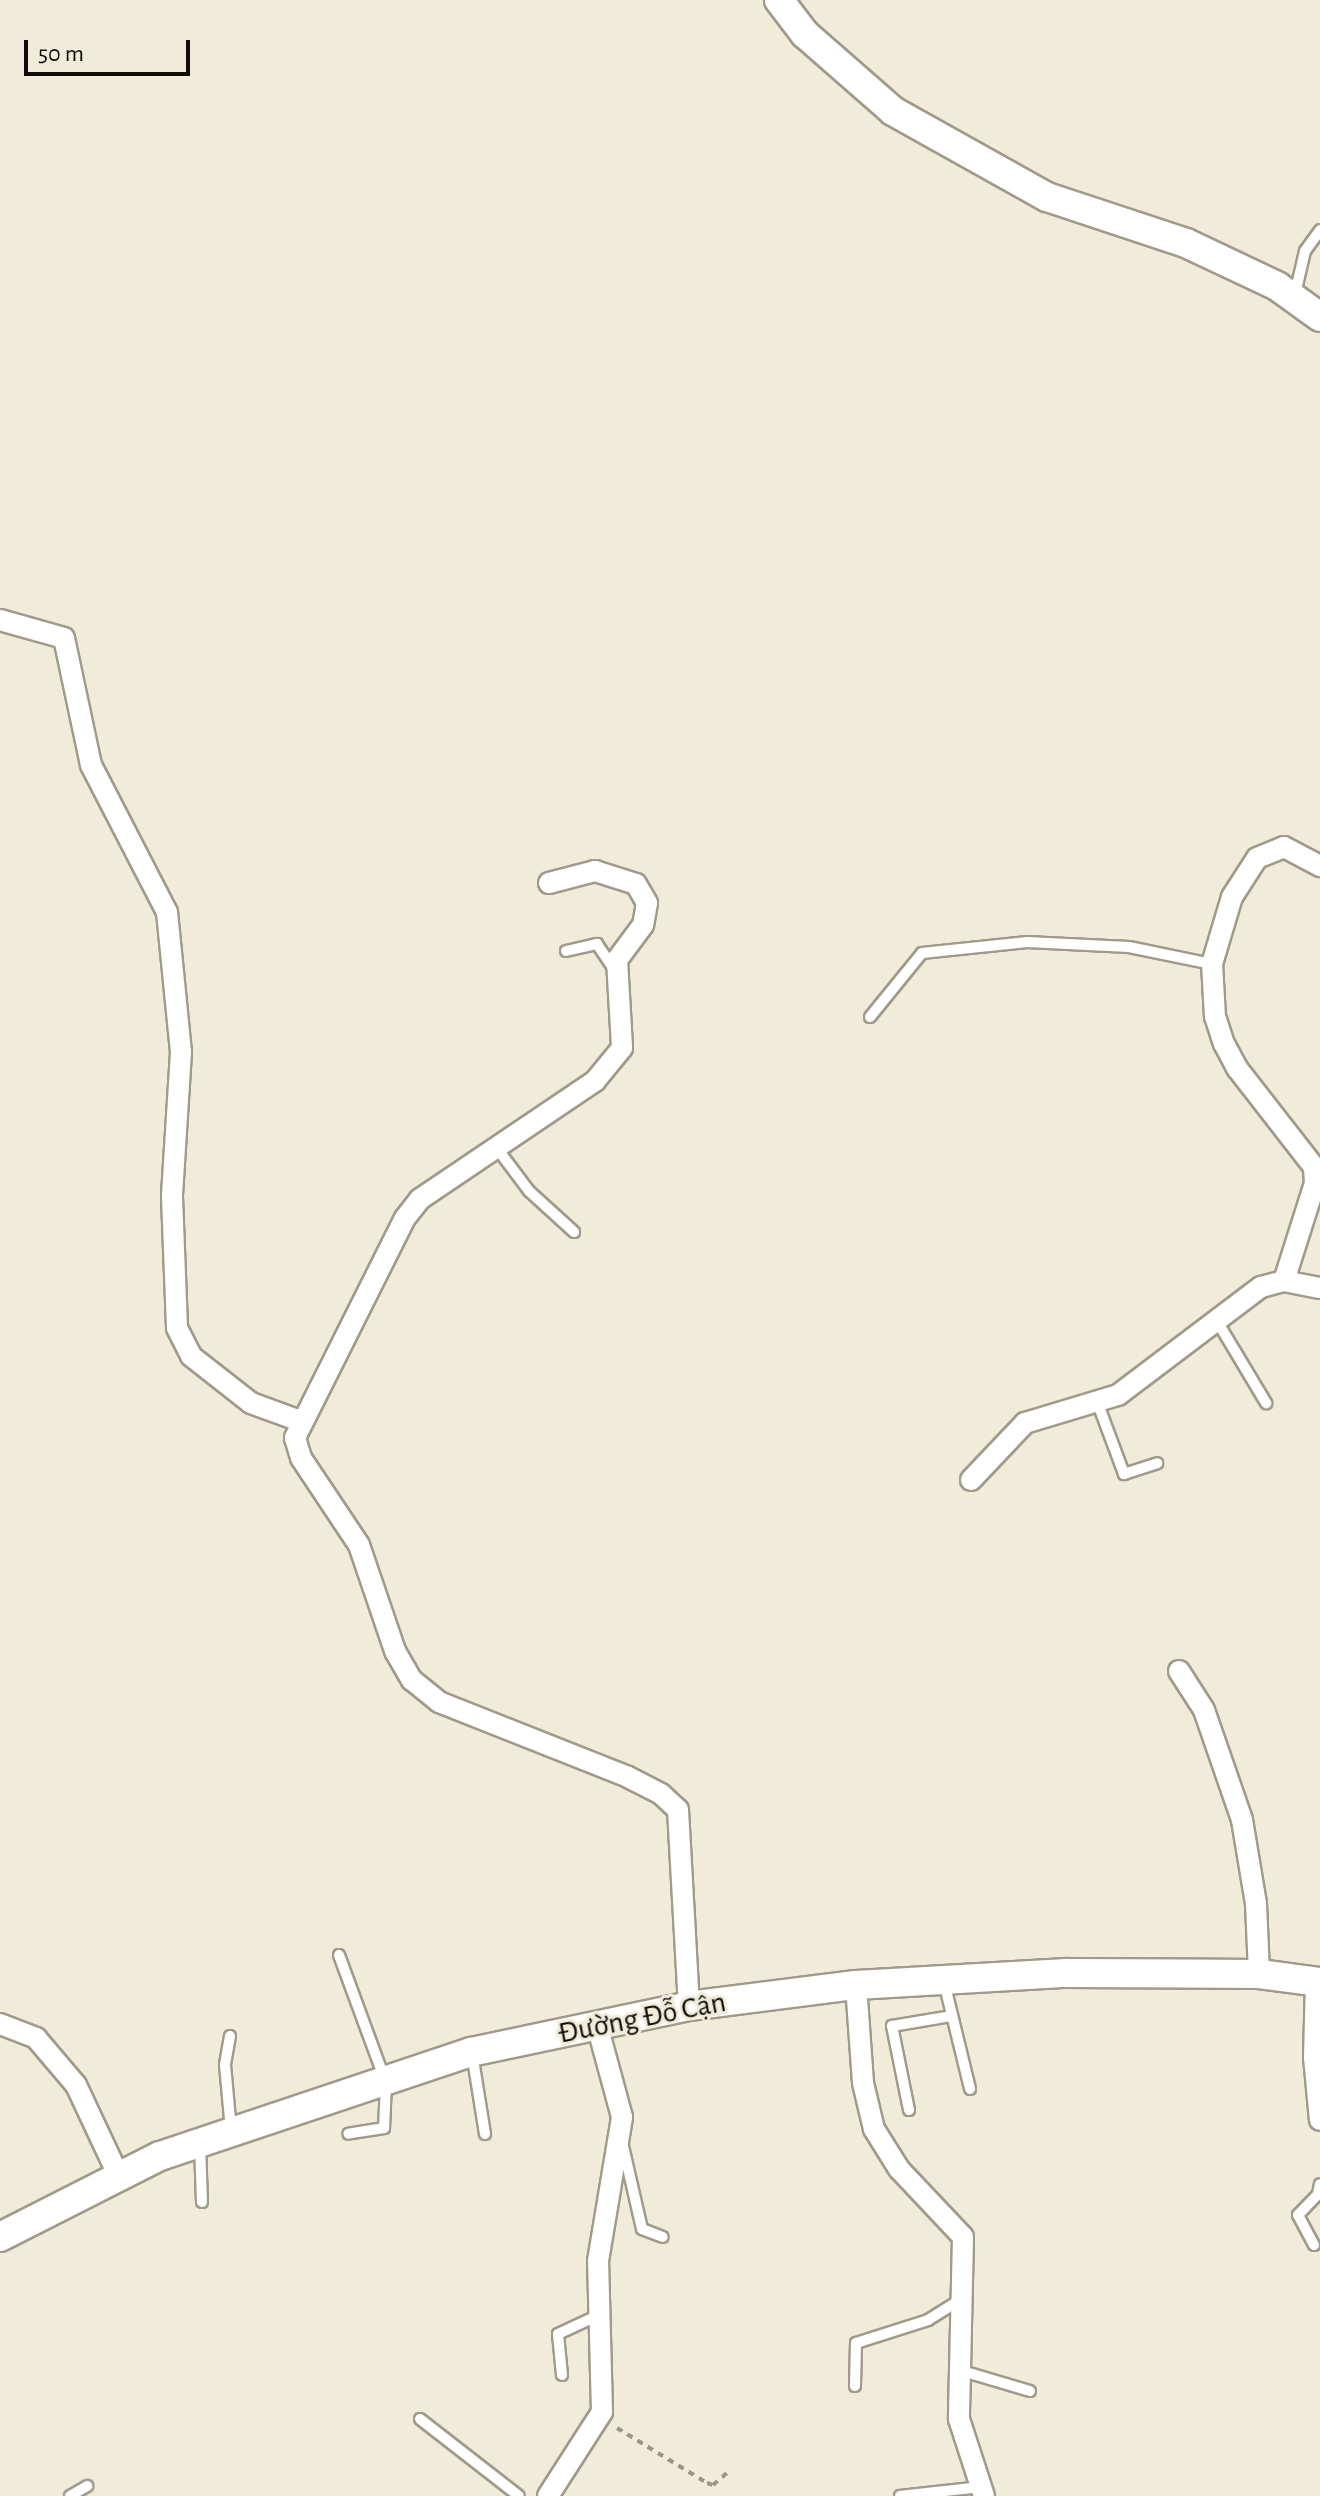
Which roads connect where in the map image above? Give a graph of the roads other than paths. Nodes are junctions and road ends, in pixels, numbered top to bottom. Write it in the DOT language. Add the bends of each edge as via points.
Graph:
graph roads {
  1 [pos="779,0"];
  2 [pos="1320,230"];
  3 [pos="1294,298"];
  4 [pos="1320,317"];
  5 [pos="0,620"];
  6 [pos="1320,866"];
  7 [pos="549,883"];
  8 [pos="566,951"];
  9 [pos="1212,964"];
  10 [pos="618,977"];
  11 [pos="870,1017"];
  12 [pos="496,1147"];
  13 [pos="574,1232"];
  14 [pos="1284,1281"];
  15 [pos="1320,1288"];
  16 [pos="1217,1321"];
  17 [pos="1266,1403"];
  18 [pos="1098,1404"];
  19 [pos="300,1421"];
  20 [pos="1157,1463"];
  21 [pos="971,1480"];
  22 [pos="1179,1671"];
  23 [pos="339,1955"];
  24 [pos="1259,1974"];
  25 [pos="944,1980"];
  26 [pos="1318,1981"];
  27 [pos="856,1985"];
  28 [pos="689,2006"];
  29 [pos="952,2016"];
  30 [pos="0,2024"];
  31 [pos="597,2025"];
  32 [pos="230,2036"];
  33 [pos="471,2052"];
  34 [pos="386,2083"];
  35 [pos="970,2089"];
  36 [pos="909,2110"];
  37 [pos="1320,2120"];
  38 [pos="231,2132"];
  39 [pos="348,2134"];
  40 [pos="485,2134"];
  41 [pos="621,2136"];
  42 [pos="200,2143"];
  43 [pos="119,2177"];
  44 [pos="1320,2184"];
  45 [pos="202,2202"];
  46 [pos="0,2237"];
  47 [pos="663,2237"];
  48 [pos="1314,2245"];
  49 [pos="963,2298"];
  50 [pos="599,2315"];
  51 [pos="959,2370"];
  52 [pos="562,2375"];
  53 [pos="855,2386"];
  54 [pos="1030,2391"];
  55 [pos="420,2419"];
  56 [pos="87,2486"];
  57 [pos="982,2492"];
  58 [pos="70,2496"];
  59 [pos="519,2496"];
  60 [pos="548,2496"];
  61 [pos="900,2496"];
  1 -- 3 [label="main road" via="805,34 906,119 1047,197 1186,243"];
  2 -- 3 [label="lane" via="1305,251"];
  3 -- 4 [label="main road"];
  5 -- 19 [label="street" via="64,638 91,765 167,912 181,1052 172,1197 177,1328 191,1356 251,1403"];
  6 -- 9 [label="street" via="1284,847 1257,858 1227,909"];
  7 -- 10 [label="street" via="595,871 636,884 647,914 622,949"];
  8 -- 10 [label="lane" via="597,944"];
  9 -- 11 [label="lane" via="1129,947 1027,942 922,953"];
  9 -- 14 [label="street" via="1213,1004 1224,1044 1314,1167 1315,1183"];
  10 -- 12 [label="street" via="624,1026 622,1048 612,1066"];
  12 -- 13 [label="lane" via="529,1191"];
  12 -- 19 [label="street" via="429,1192 405,1218"];
  14 -- 15 [label="street"];
  14 -- 16 [label="street" via="1261,1287"];
  16 -- 17 [label="lane"];
  16 -- 18 [label="street" via="1134,1385"];
  18 -- 20 [label="lane" via="1124,1474"];
  18 -- 21 [label="street" via="1025,1423"];
  19 -- 28 [label="street" via="295,1438 301,1458 359,1545 395,1651 412,1680 439,1702 628,1777 678,1810"];
  22 -- 24 [label="street" via="1204,1710 1242,1820 1256,1904"];
  23 -- 34 [label="lane"];
  24 -- 25 [label="main road, Đường Đỗ Cận" via="1067,1973"];
  24 -- 26 [label="main road, Đường Đỗ Cận"];
  25 -- 27 [label="main road, Đường Đỗ Cận"];
  25 -- 29 [label="lane"];
  26 -- 37 [label="street" via="1314,2057"];
  27 -- 28 [label="main road, Đường Đỗ Cận"];
  27 -- 49 [label="street" via="863,2083 874,2129 899,2169 963,2237"];
  28 -- 31 [label="main road, Đường Đỗ Cận"];
  29 -- 35 [label="lane"];
  29 -- 36 [label="lane" via="892,2026"];
  30 -- 43 [label="street" via="36,2038 76,2085"];
  31 -- 33 [label="main road, Đường Đỗ Cận"];
  31 -- 41 [label="street" via="619,2100"];
  32 -- 38 [label="lane" via="225,2065"];
  33 -- 34 [label="main road, Đường Đỗ Cận"];
  33 -- 40 [label="lane"];
  34 -- 38 [label="main road, Đường Đỗ Cận"];
  34 -- 39 [label="lane" via="384,2128"];
  38 -- 42 [label="main road, Đường Đỗ Cận"];
  41 -- 47 [label="lane" via="639,2221 648,2235"];
  41 -- 50 [label="street" via="598,2261"];
  42 -- 43 [label="main road, Đường Đỗ Cận"];
  42 -- 45 [label="lane"];
  43 -- 46 [label="main road, Đường Đỗ Cận"];
  44 -- 48 [label="lane" via="1298,2215"];
  49 -- 51 [label="street"];
  49 -- 53 [label="lane" via="928,2320 856,2343"];
  50 -- 52 [label="lane" via="558,2334"];
  50 -- 60 [label="street" via="604,2390 600,2417"];
  51 -- 54 [label="lane"];
  51 -- 57 [label="street" via="959,2419"];
  55 -- 59 [label="lane"];
  56 -- 58 [label="lane"];
  57 -- 61 [label="lane"];
}
